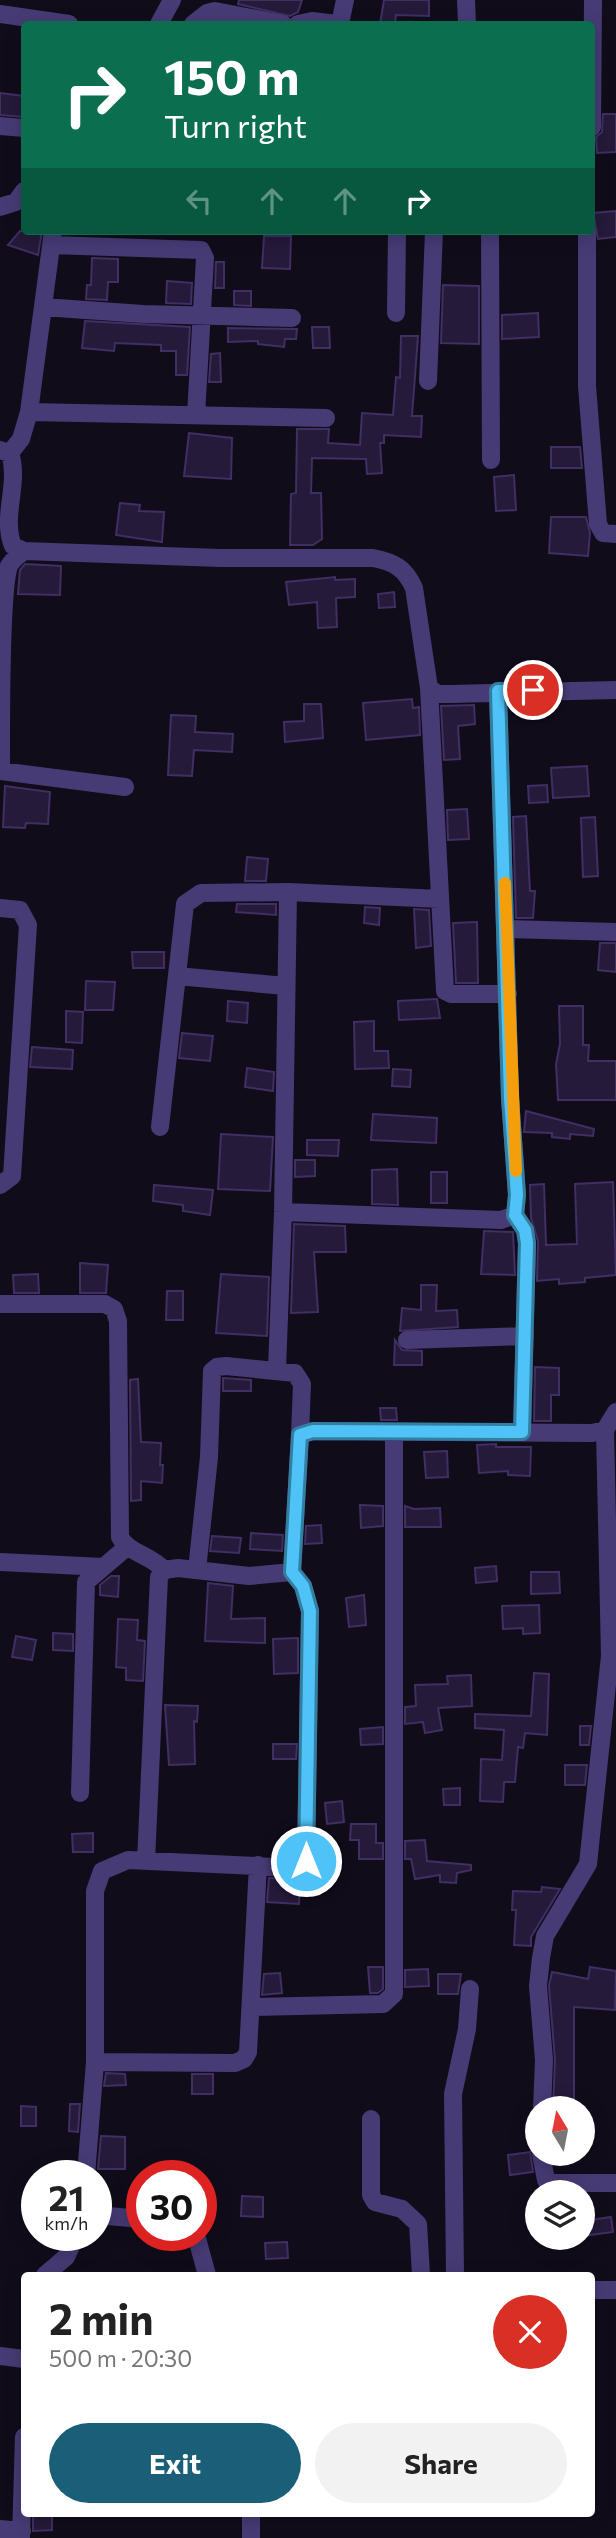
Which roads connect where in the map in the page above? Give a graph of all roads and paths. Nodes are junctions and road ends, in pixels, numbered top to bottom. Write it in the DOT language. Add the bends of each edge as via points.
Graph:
graph roads {
  1 [pos="172,0"];
  2 [pos="345,0"];
  3 [pos="466,0"];
  4 [pos="593,0"];
  5 [pos="0,14"];
  6 [pos="48,21"];
  7 [pos="162,21"];
  8 [pos="197,21"];
  9 [pos="267,21"];
  10 [pos="339,21"];
  11 [pos="467,21"];
  12 [pos="593,21"];
  13 [pos="0,126"];
  14 [pos="21,128"];
  15 [pos="21,195"];
  16 [pos="0,207"];
  17 [pos="397,235"];
  18 [pos="435,235"];
  19 [pos="490,235"];
  20 [pos="587,235"];
  21 [pos="52,238"];
  22 [pos="43,307"];
  23 [pos="396,313"];
  24 [pos="202,317"];
  25 [pos="292,318"];
  26 [pos="428,381"];
  27 [pos="29,412"];
  28 [pos="196,415"];
  29 [pos="326,418"];
  30 [pos="5,451"];
  31 [pos="491,460"];
  32 [pos="616,534"];
  33 [pos="12,549"];
  34 [pos="0,632"];
  35 [pos="429,688"];
  36 [pos="616,690"];
  37 [pos="498,691"];
  38 [pos="1,771"];
  39 [pos="125,788"];
  40 [pos="288,892"];
  41 [pos="440,899"];
  42 [pos="0,908"];
  43 [pos="507,929"];
  44 [pos="616,932"];
  45 [pos="177,976"];
  46 [pos="285,986"];
  47 [pos="508,994"];
  48 [pos="160,1127"];
  49 [pos="0,1185"];
  50 [pos="284,1212"];
  51 [pos="515,1215"];
  52 [pos="0,1304"];
  53 [pos="525,1336"];
  54 [pos="407,1340"];
  55 [pos="277,1369"];
  56 [pos="616,1412"];
  57 [pos="605,1430"];
  58 [pos="394,1432"];
  59 [pos="522,1432"];
  60 [pos="300,1435"];
  61 [pos="127,1548"];
  62 [pos="0,1562"];
  63 [pos="103,1567"];
  64 [pos="164,1570"];
  65 [pos="197,1570"];
  66 [pos="292,1572"];
  67 [pos="611,1684"];
  68 [pos="80,1793"];
  69 [pos="146,1861"];
  70 [pos="258,1865"];
  71 [pos="470,1989"];
  72 [pos="253,2007"];
  73 [pos="94,2062"];
  74 [pos="543,2096"];
  75 [pos="371,2119"];
  76 [pos="87,2160"];
  77 [pos="543,2166"];
  78 [pos="616,2183"];
  79 [pos="69,2251"];
  80 [pos="200,2251"];
  81 [pos="48,2272"];
  82 [pos="206,2272"];
  83 [pos="421,2272"];
  84 [pos="455,2272"];
  85 [pos="595,2290"];
  86 [pos="616,2290"];
  87 [pos="0,2356"];
  88 [pos="21,2359"];
  89 [pos="251,2517"];
  90 [pos="0,2529"];
  91 [pos="22,2534"];
  92 [pos="251,2538"];
  1 -- 7 [label="street"];
  2 -- 10 [label="street"];
  3 -- 11 [label="street"];
  4 -- 12 [label="street"];
  5 -- 6 [label="street"];
  8 -- 9 [label="street" via="215,11"];
  13 -- 14 [label="street"];
  15 -- 16 [label="street" via="16,202"];
  17 -- 23 [label="street"];
  18 -- 26 [label="street"];
  19 -- 31 [label="street"];
  20 -- 32 [label="street" via="587,386 598,524 603,533"];
  21 -- 22 [label="street"];
  21 -- 24 [label="street" via="201,250 205,258"];
  22 -- 24 [label="street"];
  22 -- 27 [label="street"];
  24 -- 25 [label="street"];
  24 -- 28 [label="street"];
  27 -- 28 [label="street"];
  27 -- 30 [label="street" via="21,439"];
  28 -- 29 [label="street"];
  30 -- 33 [label="street" via="15,477 8,522"];
  33 -- 34 [label="street" via="4,579"];
  33 -- 35 [label="street" via="388,561 408,575 414,588"];
  34 -- 38 [label="street"];
  35 -- 37 [label="street" via="438,694"];
  35 -- 41 [label="street"];
  36 -- 37 [label="street"];
  37 -- 43 [label="street"];
  38 -- 39 [label="street"];
  40 -- 41 [label="street"];
  40 -- 45 [label="street" via="201,893 192,897 185,904"];
  40 -- 46 [label="street"];
  41 -- 47 [label="street" via="445,991"];
  42 -- 49 [label="street" via="20,910 28,925 12,1176"];
  43 -- 44 [label="street"];
  43 -- 47 [label="street"];
  45 -- 46 [label="street"];
  45 -- 48 [label="street"];
  46 -- 50 [label="street"];
  47 -- 51 [label="street"];
  50 -- 51 [label="street" via="501,1220"];
  50 -- 55 [label="street"];
  51 -- 53 [label="street" via="527,1243"];
  52 -- 61 [label="street" via="106,1304 114,1310 118,1321 120,1537"];
  53 -- 54 [label="street"];
  53 -- 59 [label="street"];
  55 -- 60 [label="street" via="300,1378"];
  55 -- 65 [label="street" via="226,1366 212,1371"];
  56 -- 57 [label="street"];
  57 -- 59 [label="street"];
  57 -- 67 [label="street"];
  58 -- 59 [label="street"];
  58 -- 60 [label="street" via="313,1431"];
  58 -- 72 [label="street" via="394,1994 383,2004"];
  60 -- 66 [label="street"];
  61 -- 63 [label="street"];
  61 -- 64 [label="street" via="154,1559"];
  62 -- 63 [label="street"];
  63 -- 68 [label="street" via="86,1582 83,1606"];
  64 -- 65 [label="street"];
  64 -- 69 [label="street" via="157,1590"];
  65 -- 66 [label="street" via="249,1576"];
  66 -- 70 [label="street" via="303,1586 310,1611 307,1856 303,1866 296,1868"];
  67 -- 74 [label="street" via="587,1864 545,1936 541,1958"];
  69 -- 70 [label="street"];
  69 -- 73 [label="street" via="128,1860 102,1871 95,1891"];
  70 -- 72 [label="street"];
  71 -- 84 [label="street" via="453,2094"];
  72 -- 73 [label="street" via="248,2052 235,2063"];
  73 -- 76 [label="street"];
  75 -- 83 [label="street" via="371,2195 375,2202 402,2209 418,2224"];
  77 -- 78 [label="street" via="546,2180 555,2183"];
  79 -- 81 [label="street"];
  80 -- 82 [label="street"];
  85 -- 86 [label="street"];
  87 -- 88 [label="street"];
  89 -- 92 [label="street"];
  90 -- 91 [label="street"];
}
